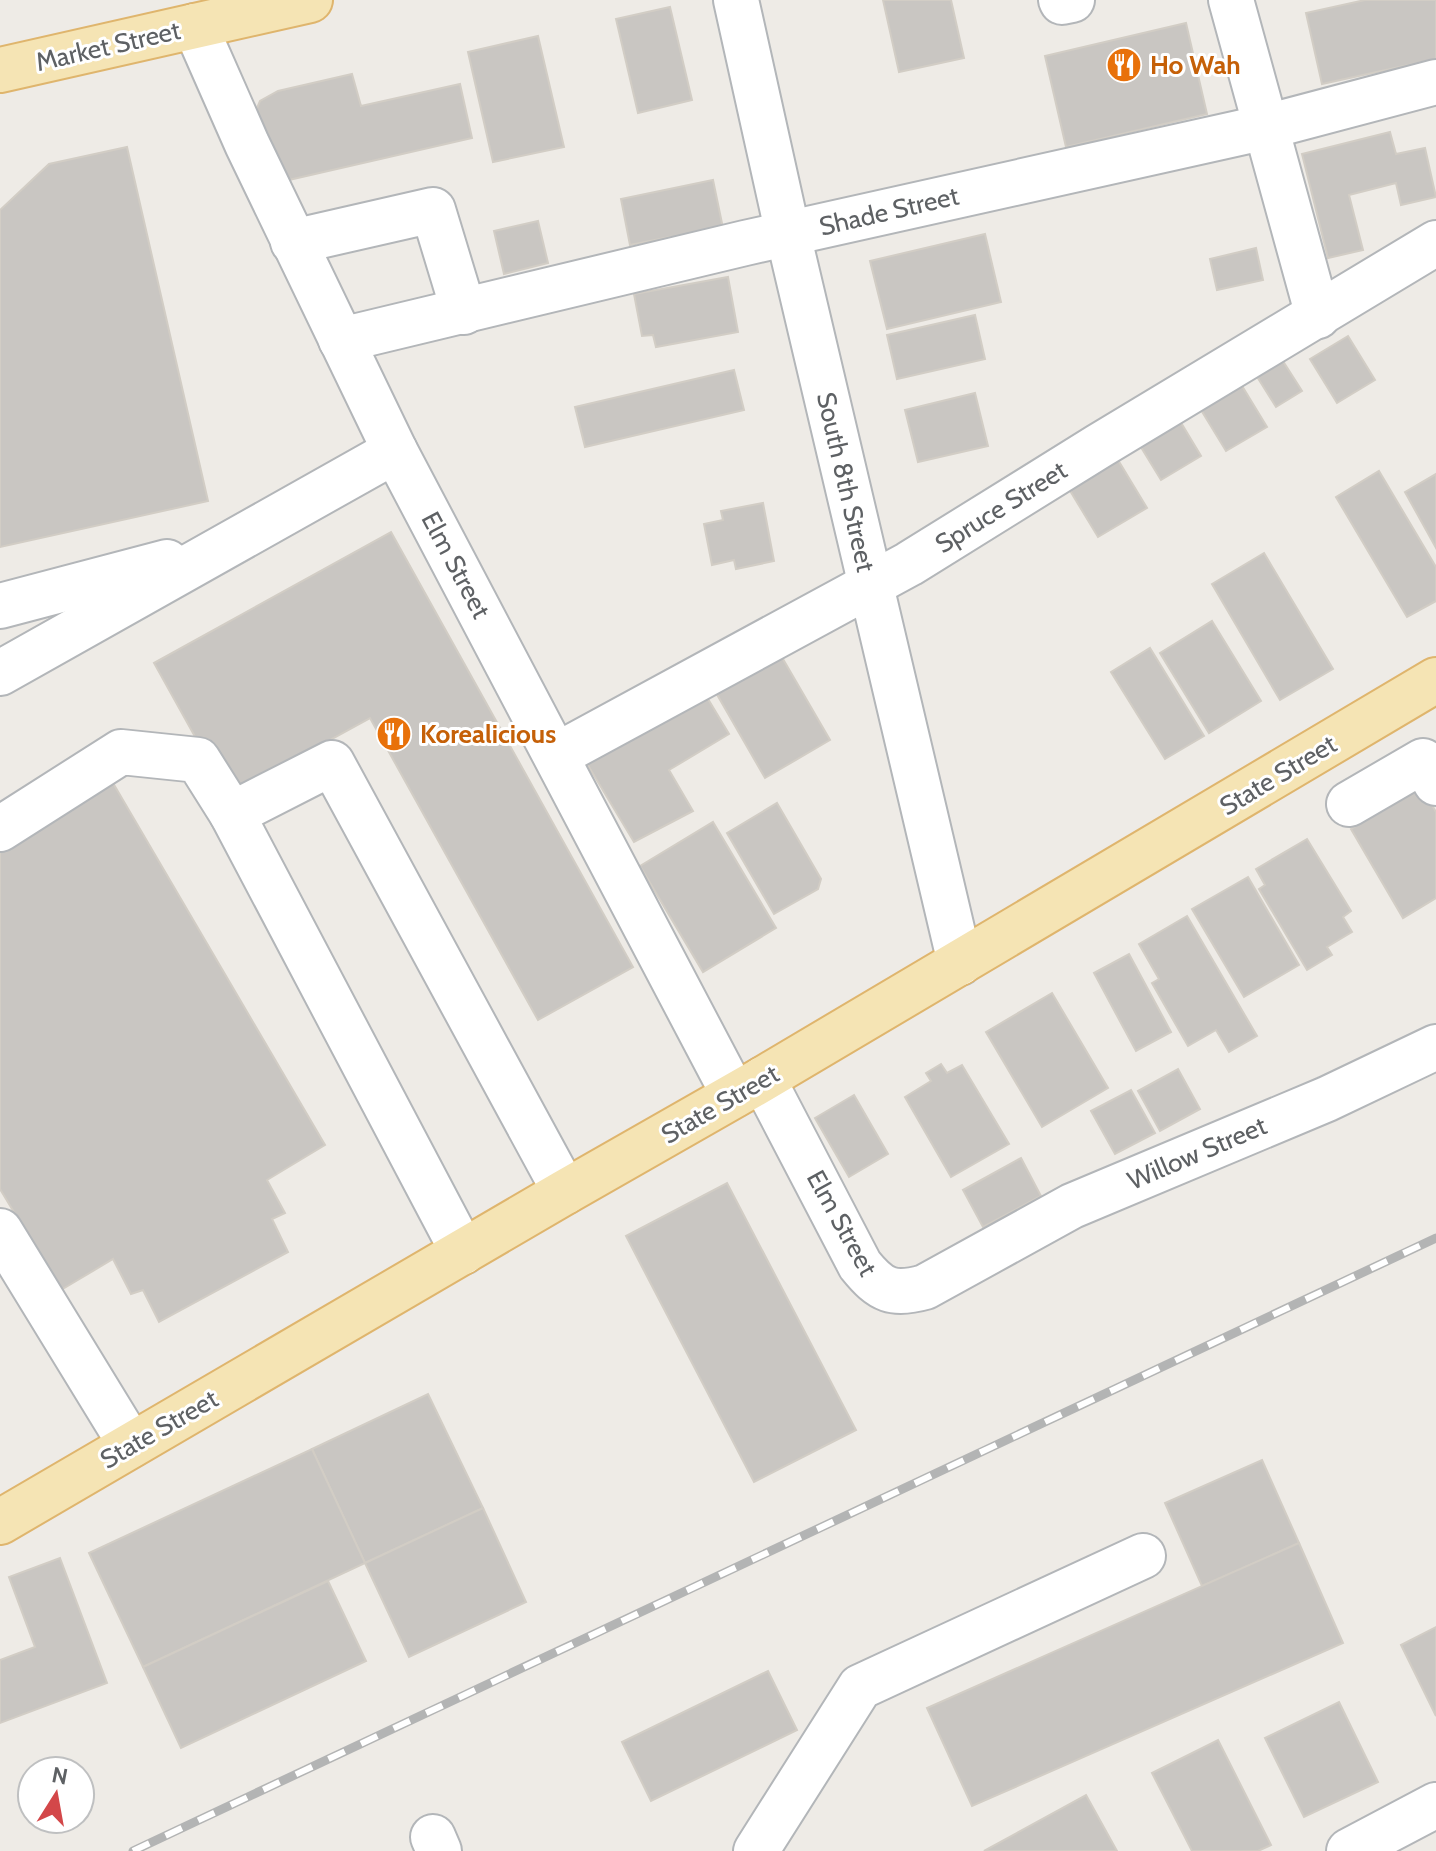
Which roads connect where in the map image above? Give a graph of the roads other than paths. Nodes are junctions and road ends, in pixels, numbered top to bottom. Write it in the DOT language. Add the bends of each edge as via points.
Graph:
graph roads {
  1 [pos="310,0"];
  2 [pos="736,0"];
  3 [pos="1061,0"];
  4 [pos="1072,0"];
  5 [pos="1231,0"];
  6 [pos="195,26"];
  7 [pos="0,70"];
  8 [pos="1436,82"];
  9 [pos="1266,127"];
  10 [pos="788,234"];
  11 [pos="293,242"];
  12 [pos="1436,243"];
  13 [pos="464,312"];
  14 [pos="1318,316"];
  15 [pos="341,340"];
  16 [pos="395,451"];
  17 [pos="228,546"];
  18 [pos="870,584"];
  19 [pos="0,606"];
  20 [pos="0,673"];
  21 [pos="1436,680"];
  22 [pos="1343,737"];
  23 [pos="557,755"];
  24 [pos="1436,783"];
  25 [pos="232,814"];
  26 [pos="0,829"];
  27 [pos="960,963"];
  28 [pos="1436,1047"];
  29 [pos="749,1087"];
  30 [pos="565,1192"];
  31 [pos="0,1231"];
  32 [pos="463,1252"];
  33 [pos="962,1267"];
  34 [pos="131,1445"];
  35 [pos="0,1522"];
  36 [pos="1143,1556"];
  37 [pos="1436,1805"];
  38 [pos="756,1851"];
  39 [pos="1349,1851"];
  1 -- 6 [label="main road, Market Street"];
  2 -- 10 [label="street, South 8th Street"];
  3 -- 4 [label="street"];
  5 -- 9 [label="street"];
  6 -- 7 [label="main road, Market Street"];
  6 -- 11 [label="street, Elm Street"];
  8 -- 9 [label="street, Shade Street"];
  9 -- 10 [label="street, Shade Street"];
  9 -- 14 [label="street"];
  10 -- 13 [label="street, Shade Street"];
  10 -- 18 [label="street, South 8th Street"];
  11 -- 13 [label="street" via="433,210"];
  11 -- 15 [label="street, Elm Street"];
  12 -- 14 [label="street, Spruce Street"];
  13 -- 15 [label="street, Shade Street"];
  14 -- 18 [label="street, Spruce Street"];
  15 -- 16 [label="street, Elm Street"];
  16 -- 17 [label="street"];
  16 -- 23 [label="street, Elm Street"];
  17 -- 19 [label="street"];
  17 -- 20 [label="street"];
  18 -- 23 [label="street, Spruce Street"];
  18 -- 27 [label="street, South 8th Street"];
  21 -- 22 [label="main road, State Street"];
  22 -- 24 [label="street" via="1361,797 1423,761"];
  22 -- 27 [label="main road, State Street"];
  23 -- 29 [label="street, Elm Street"];
  25 -- 26 [label="street" via="198,760 121,752"];
  25 -- 30 [label="street" via="332,763"];
  25 -- 32 [label="street"];
  27 -- 29 [label="main road, State Street"];
  28 -- 33 [label="street, Willow Street" via="1327,1099 1072,1206"];
  29 -- 30 [label="main road, State Street"];
  29 -- 33 [label="street, Elm Street" via="875,1283 907,1292"];
  30 -- 32 [label="main road, State Street"];
  31 -- 34 [label="street"];
  32 -- 34 [label="main road, State Street"];
  34 -- 35 [label="main road, State Street"];
  36 -- 38 [label="street" via="860,1687"];
  37 -- 39 [label="street"];
}
